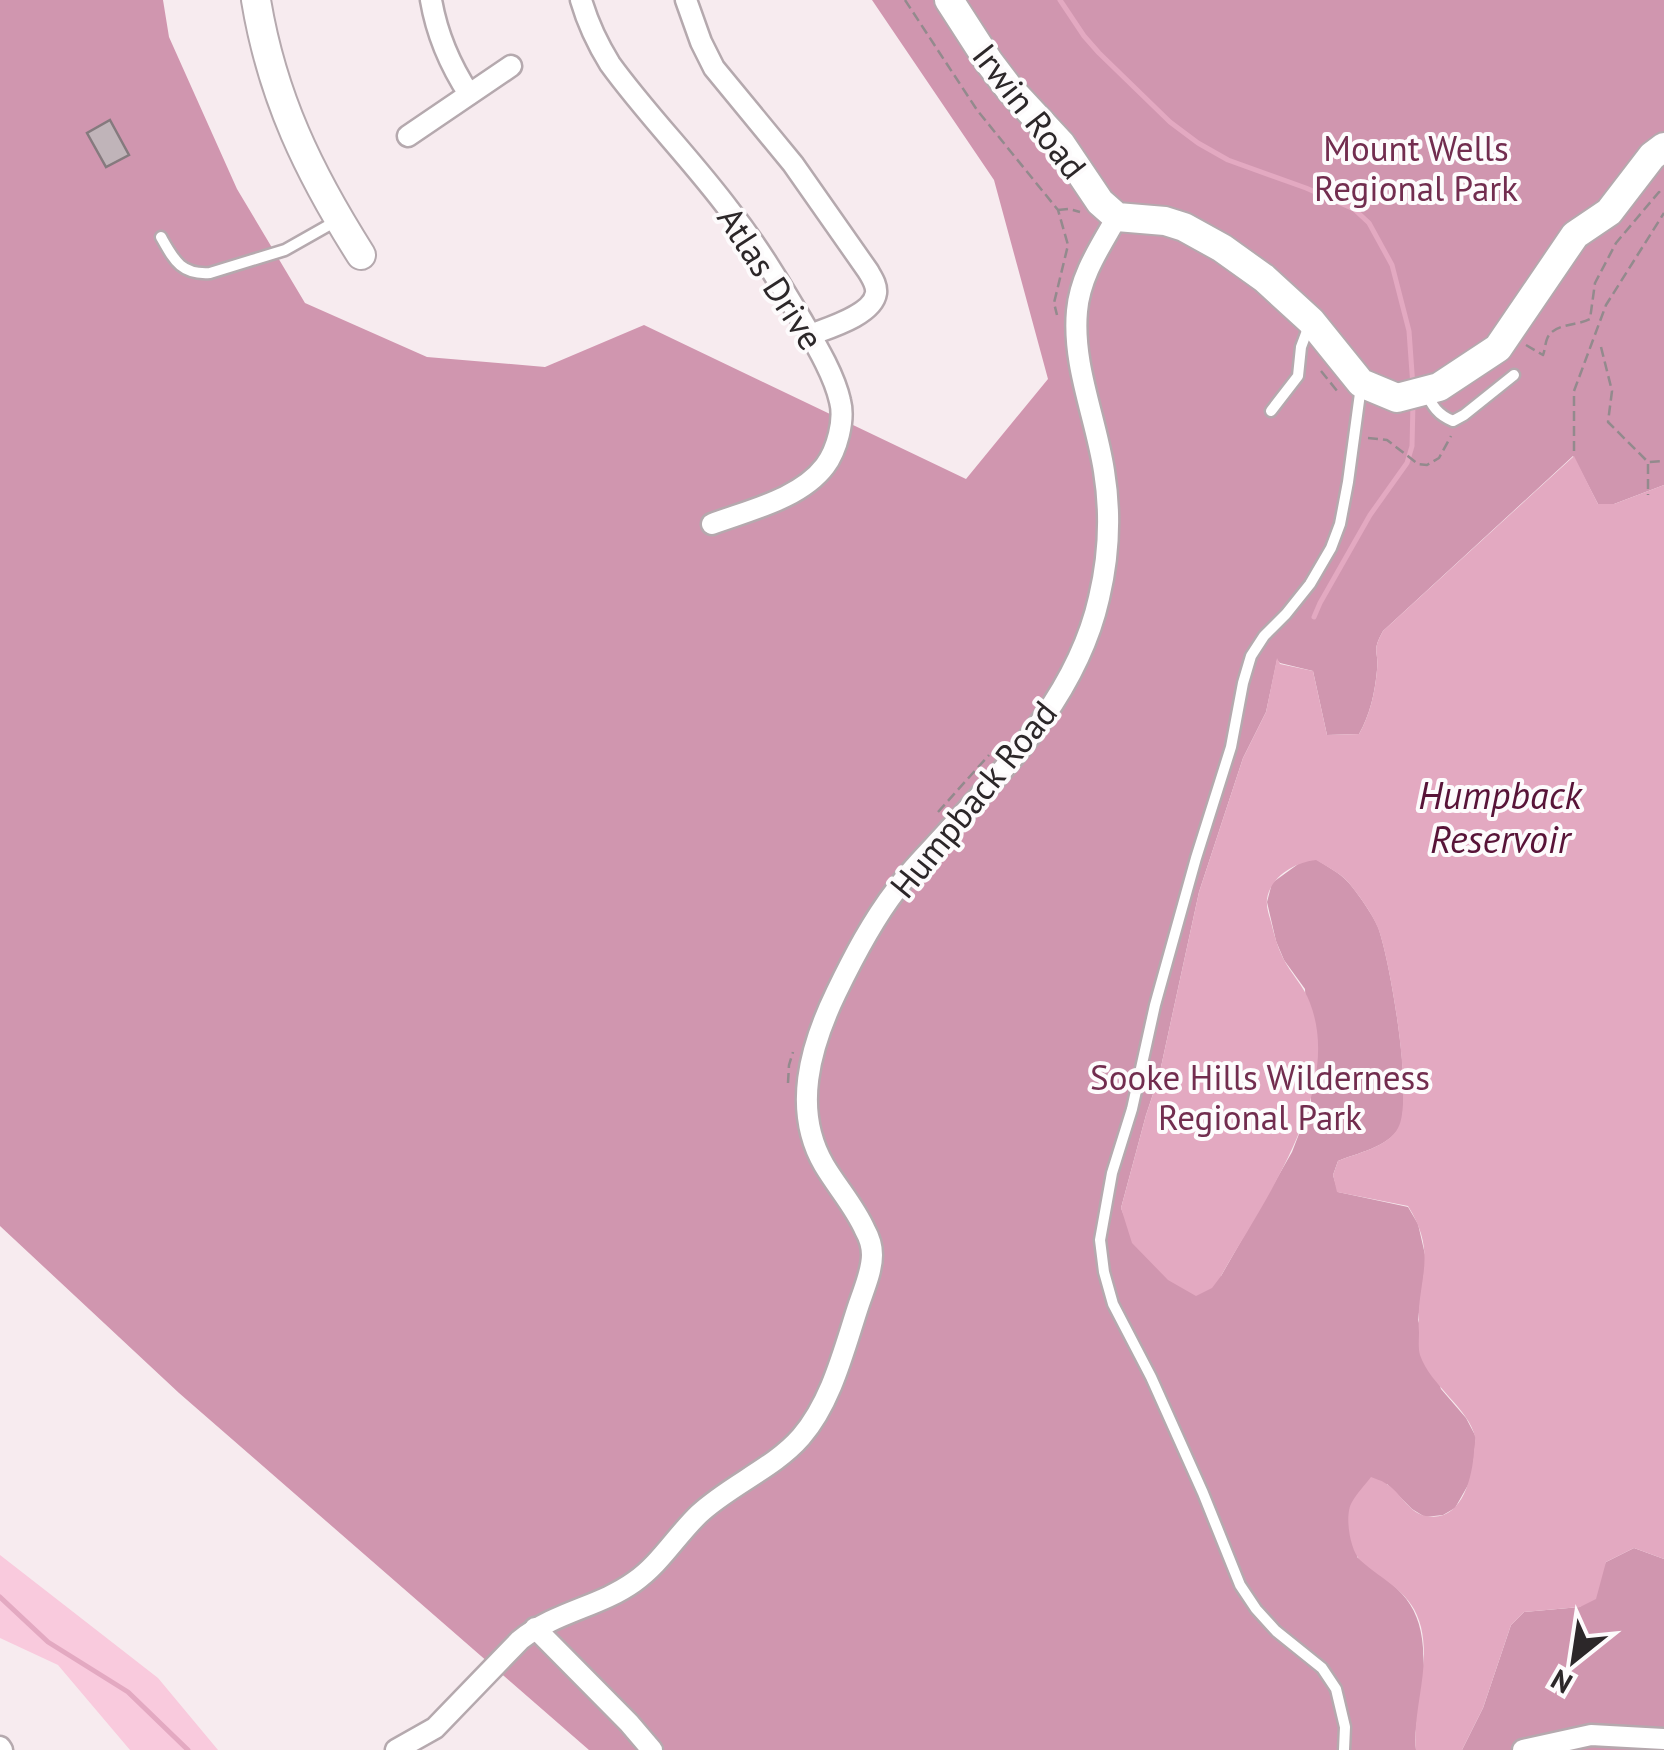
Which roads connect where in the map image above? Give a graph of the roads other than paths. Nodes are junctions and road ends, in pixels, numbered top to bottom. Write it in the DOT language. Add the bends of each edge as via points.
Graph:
graph roads {
  1 [pos="256,0"];
  2 [pos="430,0"];
  3 [pos="582,0"];
  4 [pos="686,0"];
  5 [pos="949,0"];
  6 [pos="511,66"];
  7 [pos="470,94"];
  8 [pos="408,136"];
  9 [pos="1664,147"];
  10 [pos="1117,217"];
  11 [pos="338,220"];
  12 [pos="161,237"];
  13 [pos="361,255"];
  14 [pos="1306,334"];
  15 [pos="810,335"];
  16 [pos="1514,375"];
  17 [pos="1352,390"];
  18 [pos="1425,391"];
  19 [pos="1271,410"];
  20 [pos="712,524"];
  21 [pos="535,1628"];
  22 [pos="1664,1739"];
  23 [pos="396,1750"];
  24 [pos="652,1750"];
  25 [pos="1344,1750"];
  26 [pos="1523,1750"];
  1 -- 11 [label="street" via="287,115"];
  2 -- 7 [label="street" via="442,43"];
  3 -- 15 [label="street, Atlas Drive" via="610,64 730,209"];
  4 -- 15 [label="street" via="714,68 793,164 875,285 868,308"];
  5 -- 10 [label="street, Irwin Road" via="1008,86"];
  6 -- 7 [label="street"];
  7 -- 8 [label="street"];
  9 -- 18 [label="street" via="1609,212 1575,236 1498,348"];
  10 -- 14 [label="street" via="1184,227 1245,264"];
  10 -- 21 [label="street, Humpback Road" via="1091,262 1077,314 1109,512 1108,551 1090,630 1035,730 878,917 834,998 808,1074 813,1141 868,1234 872,1254 843,1353 817,1414 780,1457 718,1496 633,1583"];
  11 -- 12 [label="lane" via="285,250 210,273 180,266"];
  11 -- 13 [label="street"];
  14 -- 17 [label="street"];
  14 -- 19 [label="lane" via="1298,376"];
  15 -- 20 [label="street, Atlas Drive" via="841,402 826,464 793,493"];
  16 -- 18 [label="lane" via="1453,421 1432,407"];
  17 -- 18 [label="street" via="1397,398"];
  17 -- 25 [label="lane" via="1355,438 1340,524 1310,584 1251,656 1155,1005 1100,1240 1113,1304 1152,1377 1240,1585 1336,1690"];
  21 -- 23 [label="street, Humpback Road" via="435,1728"];
  21 -- 24 [label="street"];
  22 -- 26 [label="street" via="1590,1735"];
}
